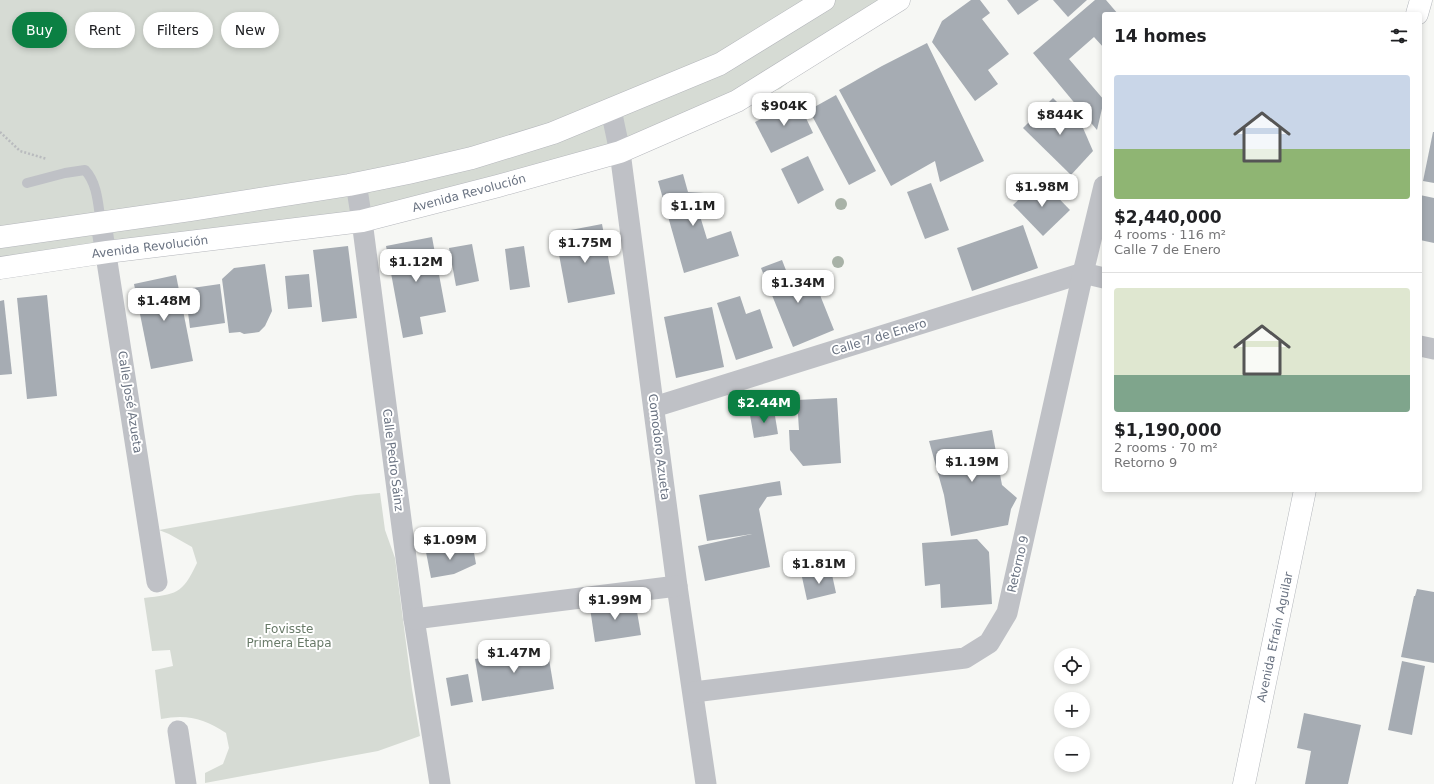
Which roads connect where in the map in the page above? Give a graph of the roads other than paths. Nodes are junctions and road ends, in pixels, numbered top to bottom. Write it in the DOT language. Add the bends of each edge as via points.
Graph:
graph roads {
  1 [pos="824,0"];
  2 [pos="1421,0"];
  3 [pos="893,2"];
  4 [pos="1418,12"];
  5 [pos="611,110"];
  6 [pos="620,152"];
  7 [pos="27,183"];
  8 [pos="356,183"];
  9 [pos="1102,194"];
  10 [pos="362,221"];
  11 [pos="101,223"];
  12 [pos="0,237"];
  13 [pos="106,252"];
  14 [pos="0,268"];
  15 [pos="1083,273"];
  16 [pos="1102,278"];
  17 [pos="1422,346"];
  18 [pos="1434,349"];
  19 [pos="654,407"];
  20 [pos="1305,492"];
  21 [pos="157,582"];
  22 [pos="677,586"];
  23 [pos="414,619"];
  24 [pos="694,692"];
  25 [pos="178,730"];
  26 [pos="186,784"];
  27 [pos="440,784"];
  28 [pos="706,784"];
  29 [pos="1244,784"];
  1 -- 5 [label="main road" via="720,64"];
  2 -- 4 [label="main road"];
  3 -- 6 [label="main road, Avenida Revolución" via="737,101"];
  5 -- 6 [label="street, Comodoro Azueta"];
  5 -- 8 [label="main road" via="553,133 472,158"];
  6 -- 10 [label="main road, Avenida Revolución"];
  6 -- 19 [label="street, Comodoro Azueta"];
  7 -- 11 [label="lane" via="85,170 95,186"];
  8 -- 10 [label="street, Calle Pedro Sáinz"];
  8 -- 11 [label="main road"];
  9 -- 15 [label="street, Retorno 9"];
  10 -- 13 [label="main road, Avenida Revolución"];
  10 -- 23 [label="street, Calle Pedro Sáinz"];
  11 -- 12 [label="main road"];
  11 -- 13 [label="street, Calle José Azueta"];
  13 -- 14 [label="main road, Avenida Revolución"];
  13 -- 21 [label="street, Calle José Azueta"];
  15 -- 16 [label="street"];
  15 -- 19 [label="street, Calle 7 de Enero"];
  15 -- 24 [label="street, Retorno 9" via="1007,613 989,643 965,658"];
  17 -- 18 [label="street"];
  19 -- 22 [label="street, Comodoro Azueta"];
  20 -- 29 [label="main road, Avenida Efraín Aguilar"];
  22 -- 23 [label="street"];
  22 -- 24 [label="street, Comodoro Azueta"];
  23 -- 27 [label="street, Calle Pedro Sáinz"];
  24 -- 28 [label="street, Comodoro Azueta"];
  25 -- 26 [label="street"];
}
